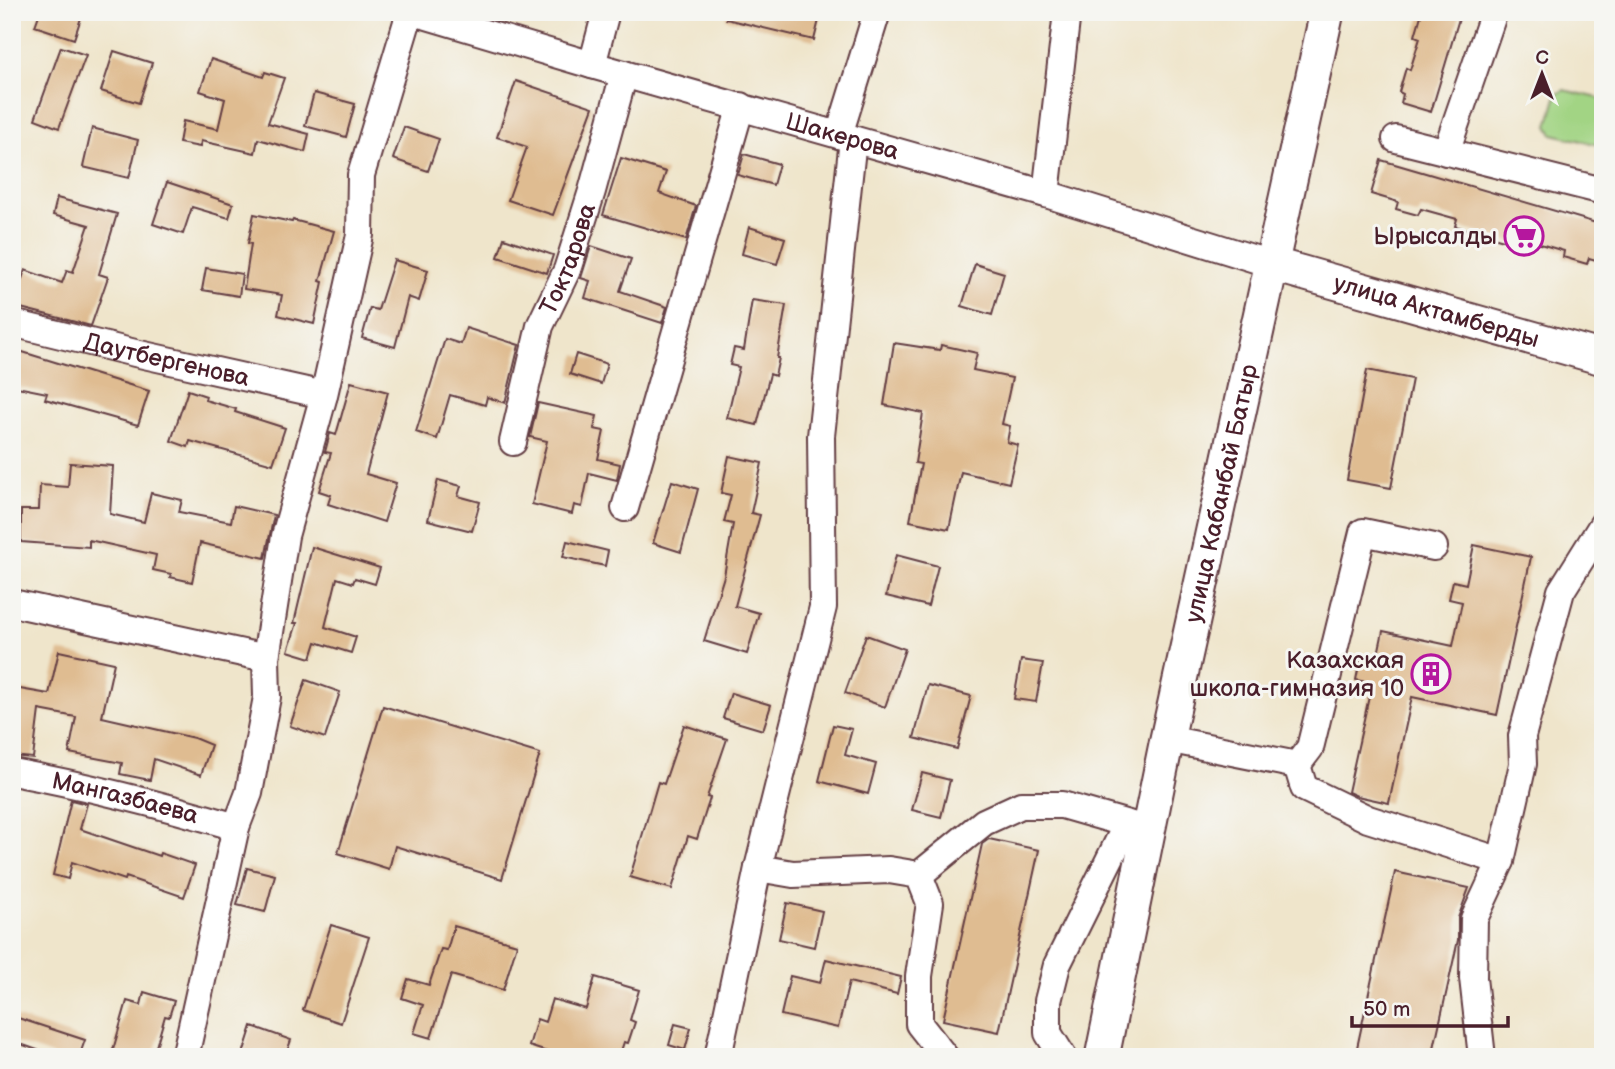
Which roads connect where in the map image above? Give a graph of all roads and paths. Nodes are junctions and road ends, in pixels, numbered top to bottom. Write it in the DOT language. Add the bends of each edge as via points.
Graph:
graph roads {
  1 [pos="412,12"];
  2 [pos="606,12"];
  3 [pos="877,12"];
  4 [pos="1067,12"];
  5 [pos="1326,12"];
  6 [pos="1494,12"];
  7 [pos="592,65"];
  8 [pos="624,74"];
  9 [pos="741,106"];
  10 [pos="846,137"];
  11 [pos="1396,139"];
  12 [pos="1446,152"];
  13 [pos="1603,191"];
  14 [pos="1046,194"];
  15 [pos="1271,264"];
  16 [pos="12,323"];
  17 [pos="1603,358"];
  18 [pos="324,395"];
  19 [pos="513,442"];
  20 [pos="625,508"];
  21 [pos="1603,524"];
  22 [pos="1434,547"];
  23 [pos="12,603"];
  24 [pos="267,657"];
  25 [pos="1167,739"];
  26 [pos="1297,765"];
  27 [pos="12,772"];
  28 [pos="236,827"];
  29 [pos="1138,827"];
  30 [pos="1501,861"];
  31 [pos="758,867"];
  32 [pos="919,875"];
  33 [pos="185,1057"];
  34 [pos="718,1057"];
  35 [pos="945,1057"];
  36 [pos="1063,1057"];
  37 [pos="1102,1057"];
  38 [pos="1482,1057"];
  1 -- 7 [label="street, Шакерова"];
  1 -- 18 [label="street" via="361,175 360,235"];
  2 -- 7 [label="street"];
  3 -- 10 [label="street"];
  4 -- 14 [label="street"];
  5 -- 15 [label="main road, улица Кабанбай Батыр"];
  6 -- 12 [label="street"];
  7 -- 8 [label="street, Шакерова"];
  8 -- 9 [label="street, Шакерова"];
  8 -- 19 [label="street, Токтарова" via="567,270 540,326"];
  9 -- 10 [label="street, Шакерова"];
  9 -- 20 [label="street"];
  10 -- 14 [label="street, Шакерова"];
  10 -- 31 [label="street" via="821,436 823,607"];
  11 -- 12 [label="street"];
  12 -- 13 [label="street"];
  14 -- 15 [label="street, Шакерова"];
  15 -- 17 [label="main road, улица Актамберды"];
  15 -- 25 [label="main road, улица Кабанбай Батыр"];
  16 -- 18 [label="street, Даутбергенова"];
  18 -- 24 [label="street" via="285,536"];
  21 -- 30 [label="street" via="1561,591 1522,736 1523,764"];
  22 -- 26 [label="street" via="1363,532 1310,748"];
  23 -- 24 [label="street"];
  24 -- 28 [label="street" via="267,697 249,793"];
  25 -- 26 [label="street"];
  25 -- 29 [label="main road, улица Кабанбай Батыр"];
  26 -- 30 [label="street" via="1304,788 1368,819"];
  27 -- 28 [label="street, Мангазбаева"];
  28 -- 33 [label="street"];
  29 -- 32 [label="street" via="1062,805 1021,805 984,822"];
  29 -- 36 [label="street" via="1057,965 1048,1000 1048,1033"];
  29 -- 37 [label="main road, улица Кабанбай Батыр"];
  30 -- 38 [label="street" via="1474,919"];
  31 -- 32 [label="street" via="793,874 889,870"];
  31 -- 34 [label="street"];
  32 -- 35 [label="street" via="930,903 919,976 919,1024"];
}
